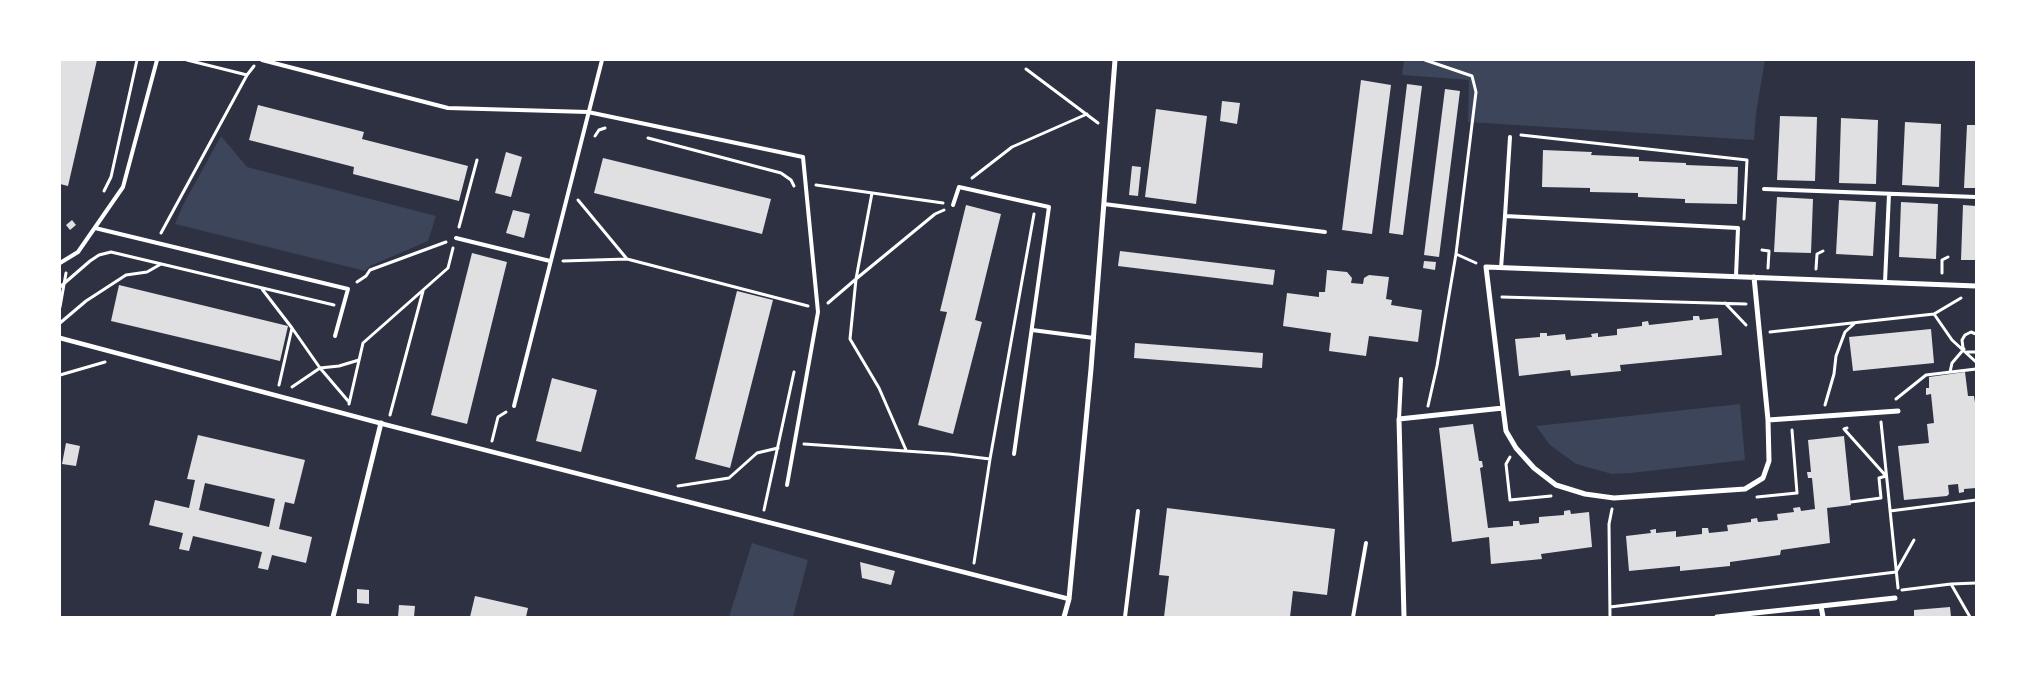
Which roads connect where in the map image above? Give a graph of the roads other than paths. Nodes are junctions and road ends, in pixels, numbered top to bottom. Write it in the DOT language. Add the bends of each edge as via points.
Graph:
graph roads {
  1 [pos="157,60"];
  2 [pos="262,60"];
  3 [pos="602,60"];
  4 [pos="1115,60"];
  5 [pos="588,112"];
  6 [pos="1510,137"];
  7 [pos="1764,188"];
  8 [pos="1889,194"];
  9 [pos="1976,197"];
  10 [pos="1104,204"];
  11 [pos="953,205"];
  12 [pos="1505,216"];
  13 [pos="95,228"];
  14 [pos="1325,232"];
  15 [pos="456,238"];
  16 [pos="550,261"];
  17 [pos="60,263"];
  18 [pos="1501,268"];
  19 [pos="1736,276"];
  20 [pos="1754,277"];
  21 [pos="1885,282"];
  22 [pos="1976,286"];
  23 [pos="1032,330"];
  24 [pos="335,336"];
  25 [pos="60,338"];
  26 [pos="1094,338"];
  27 [pos="1401,379"];
  28 [pos="514,406"];
  29 [pos="1503,408"];
  30 [pos="1898,411"];
  31 [pos="1400,419"];
  32 [pos="1768,420"];
  33 [pos="384,424"];
  34 [pos="1014,454"];
  35 [pos="787,485"];
  36 [pos="1138,511"];
  37 [pos="1366,544"];
  38 [pos="1895,598"];
  39 [pos="1069,600"];
  40 [pos="1821,606"];
  41 [pos="333,617"];
  42 [pos="1064,617"];
  43 [pos="1125,617"];
  44 [pos="1353,617"];
  45 [pos="1404,617"];
  46 [pos="1717,617"];
  47 [pos="1823,617"];
  1 -- 13 [label="lane" via="123,187"];
  2 -- 5 [label="lane" via="448,108"];
  3 -- 5 [label="lane"];
  4 -- 10 [label="street"];
  5 -- 16 [label="lane"];
  5 -- 35 [label="lane" via="802,157 818,312"];
  6 -- 12 [label="lane"];
  7 -- 8 [label="lane"];
  8 -- 9 [label="lane"];
  8 -- 21 [label="lane"];
  10 -- 14 [label="lane"];
  10 -- 26 [label="street"];
  11 -- 23 [label="lane" via="958,187 1049,207"];
  12 -- 18 [label="lane"];
  12 -- 19 [label="lane" via="1738,228"];
  13 -- 17 [label="lane" via="78,252"];
  13 -- 24 [label="lane" via="348,289"];
  15 -- 16 [label="lane"];
  16 -- 28 [label="lane"];
  18 -- 19 [label="street"];
  18 -- 29 [label="street" via="1486,267"];
  19 -- 20 [label="street"];
  20 -- 21 [label="street"];
  20 -- 32 [label="street"];
  21 -- 22 [label="street"];
  23 -- 26 [label="lane"];
  23 -- 34 [label="lane"];
  25 -- 33 [label="street"];
  26 -- 39 [label="street"];
  27 -- 31 [label="lane"];
  29 -- 31 [label="street"];
  29 -- 32 [label="street" via="1506,431 1534,468 1556,485 1614,498 1745,489 1763,478 1769,461"];
  30 -- 32 [label="street"];
  31 -- 45 [label="street"];
  33 -- 39 [label="street"];
  33 -- 41 [label="street"];
  36 -- 43 [label="lane"];
  37 -- 44 [label="lane"];
  38 -- 40 [label="street"];
  39 -- 42 [label="street"];
  40 -- 46 [label="street"];
  40 -- 47 [label="street"];
}
